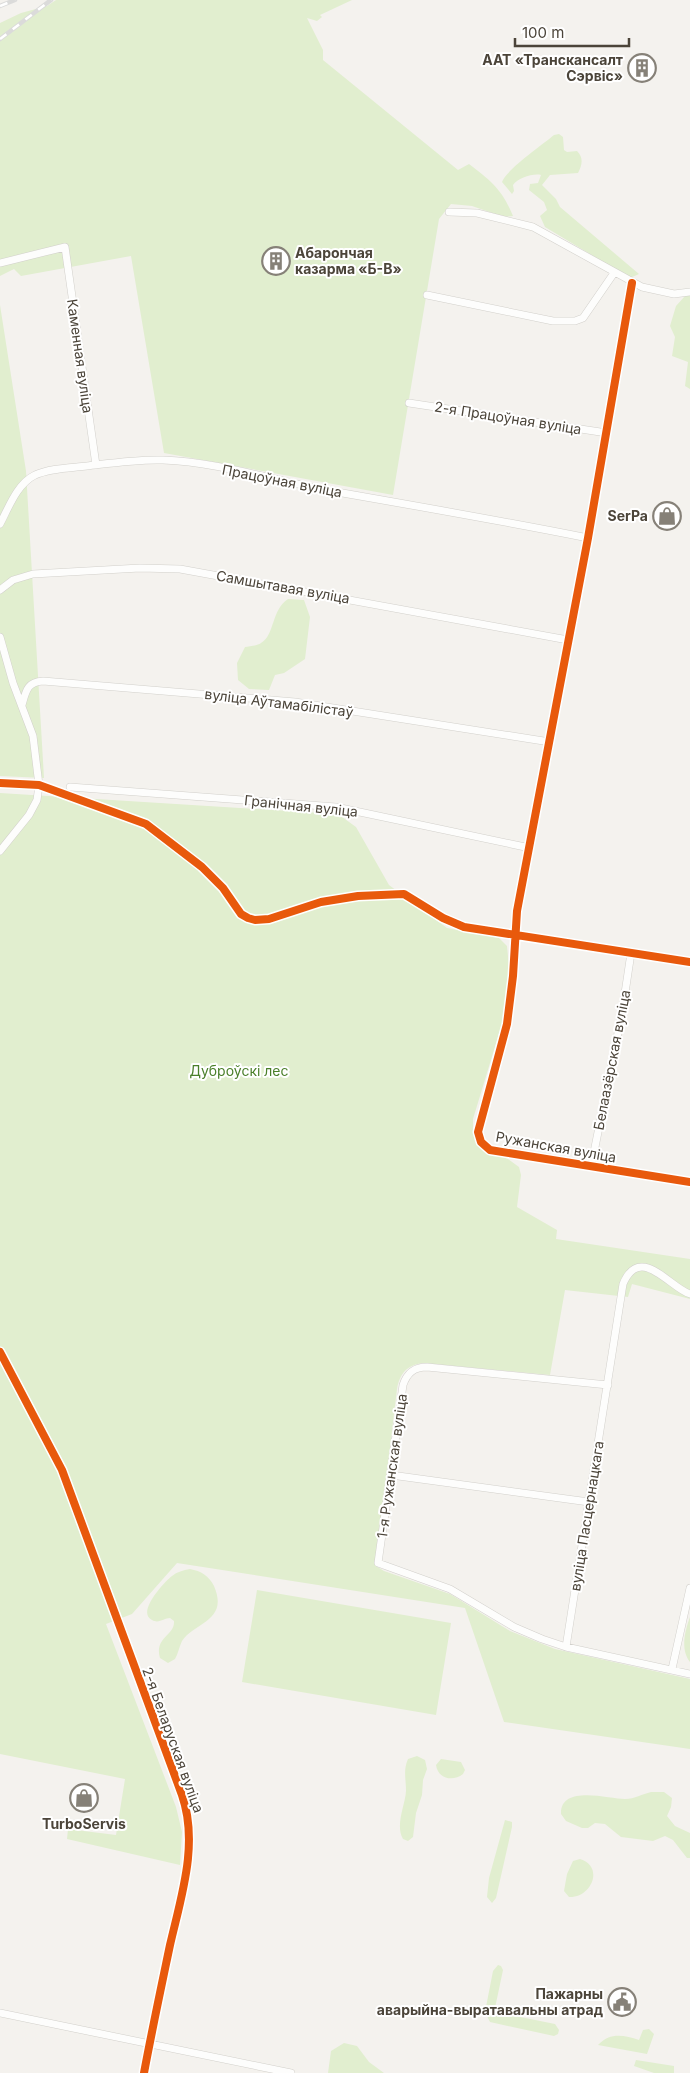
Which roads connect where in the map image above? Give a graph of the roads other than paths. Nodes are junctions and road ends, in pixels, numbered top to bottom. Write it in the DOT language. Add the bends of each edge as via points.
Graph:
graph roads {
  1 [pos="449,212"];
  2 [pos="0,263"];
  3 [pos="614,273"];
  4 [pos="632,283"];
  5 [pos="690,292"];
  6 [pos="427,295"];
  7 [pos="409,403"];
  8 [pos="607,433"];
  9 [pos="96,465"];
  10 [pos="0,524"];
  11 [pos="588,538"];
  12 [pos="0,590"];
  13 [pos="0,637"];
  14 [pos="568,640"];
  15 [pos="22,705"];
  16 [pos="550,742"];
  17 [pos="0,783"];
  18 [pos="39,785"];
  19 [pos="70,787"];
  20 [pos="530,848"];
  21 [pos="0,851"];
  22 [pos="514,935"];
  23 [pos="631,953"];
  24 [pos="690,962"];
  25 [pos="591,1167"];
  26 [pos="690,1182"];
  27 [pos="690,1294"];
  28 [pos="0,1352"];
  29 [pos="608,1385"];
  30 [pos="391,1475"];
  31 [pos="589,1502"];
  32 [pos="690,1588"];
  33 [pos="566,1646"];
  34 [pos="672,1669"];
  35 [pos="690,1674"];
  36 [pos="0,2013"];
  37 [pos="150,2043"];
  38 [pos="144,2073"];
  39 [pos="291,2073"];
  1 -- 3 [label="street" via="477,213 533,227"];
  2 -- 9 [label="street, Каменная вуліца" via="65,247"];
  3 -- 4 [label="street"];
  3 -- 6 [label="street" via="583,318 575,321 553,321"];
  4 -- 5 [label="street" via="664,292"];
  4 -- 8 [label="street"];
  7 -- 8 [label="street, 2-я Працоўная вуліца"];
  8 -- 11 [label="street"];
  9 -- 10 [label="street, Працоўная вуліца" via="50,471 30,478 19,489"];
  9 -- 11 [label="street, Працоўная вуліца" via="151,460 193,463"];
  11 -- 14 [label="street"];
  12 -- 14 [label="street, Самшытавая вуліца" via="12,580 33,574 132,568 180,569"];
  13 -- 15 [label="street"];
  14 -- 16 [label="street"];
  15 -- 16 [label="street, вуліца Аўтамабілістаў" via="28,686 43,681 296,702"];
  15 -- 18 [label="street" via="33,736"];
  16 -- 20 [label="street"];
  17 -- 18 [label="street"];
  18 -- 21 [label="street" via="37,800 29,815"];
  18 -- 22 [label="street" via="146,824 202,867 223,888 241,914 255,920 269,919 321,902 404,894 464,927"];
  19 -- 20 [label="street, Гранічная вуліца" via="336,807"];
  20 -- 22 [label="street"];
  22 -- 23 [label="street"];
  22 -- 25 [label="street, Ружанская вуліца" via="507,1024 479,1137 490,1150"];
  23 -- 24 [label="street"];
  23 -- 25 [label="street, Белаазёрская вуліца"];
  25 -- 26 [label="street, Ружанская вуліца"];
  27 -- 29 [label="street, вуліца Пасцернацкага" via="656,1271 643,1268 630,1272 624,1284"];
  28 -- 37 [label="street, 2-я Беларуская вуліца" via="67,1483 190,1820 190,1847 184,1883"];
  29 -- 30 [label="street, 1-я Ружанская вуліца" via="427,1367 411,1371 403,1385"];
  29 -- 31 [label="street, вуліца Пасцернацкага"];
  30 -- 31 [label="street"];
  30 -- 33 [label="street, 1-я Ружанская вуліца" via="378,1563 435,1582 514,1627"];
  31 -- 33 [label="street, вуліца Пасцернацкага"];
  32 -- 34 [label="street"];
  33 -- 34 [label="street"];
  34 -- 35 [label="street"];
  36 -- 37 [label="street"];
  37 -- 38 [label="street, 2-я Беларуская вуліца"];
  37 -- 39 [label="street"];
}
